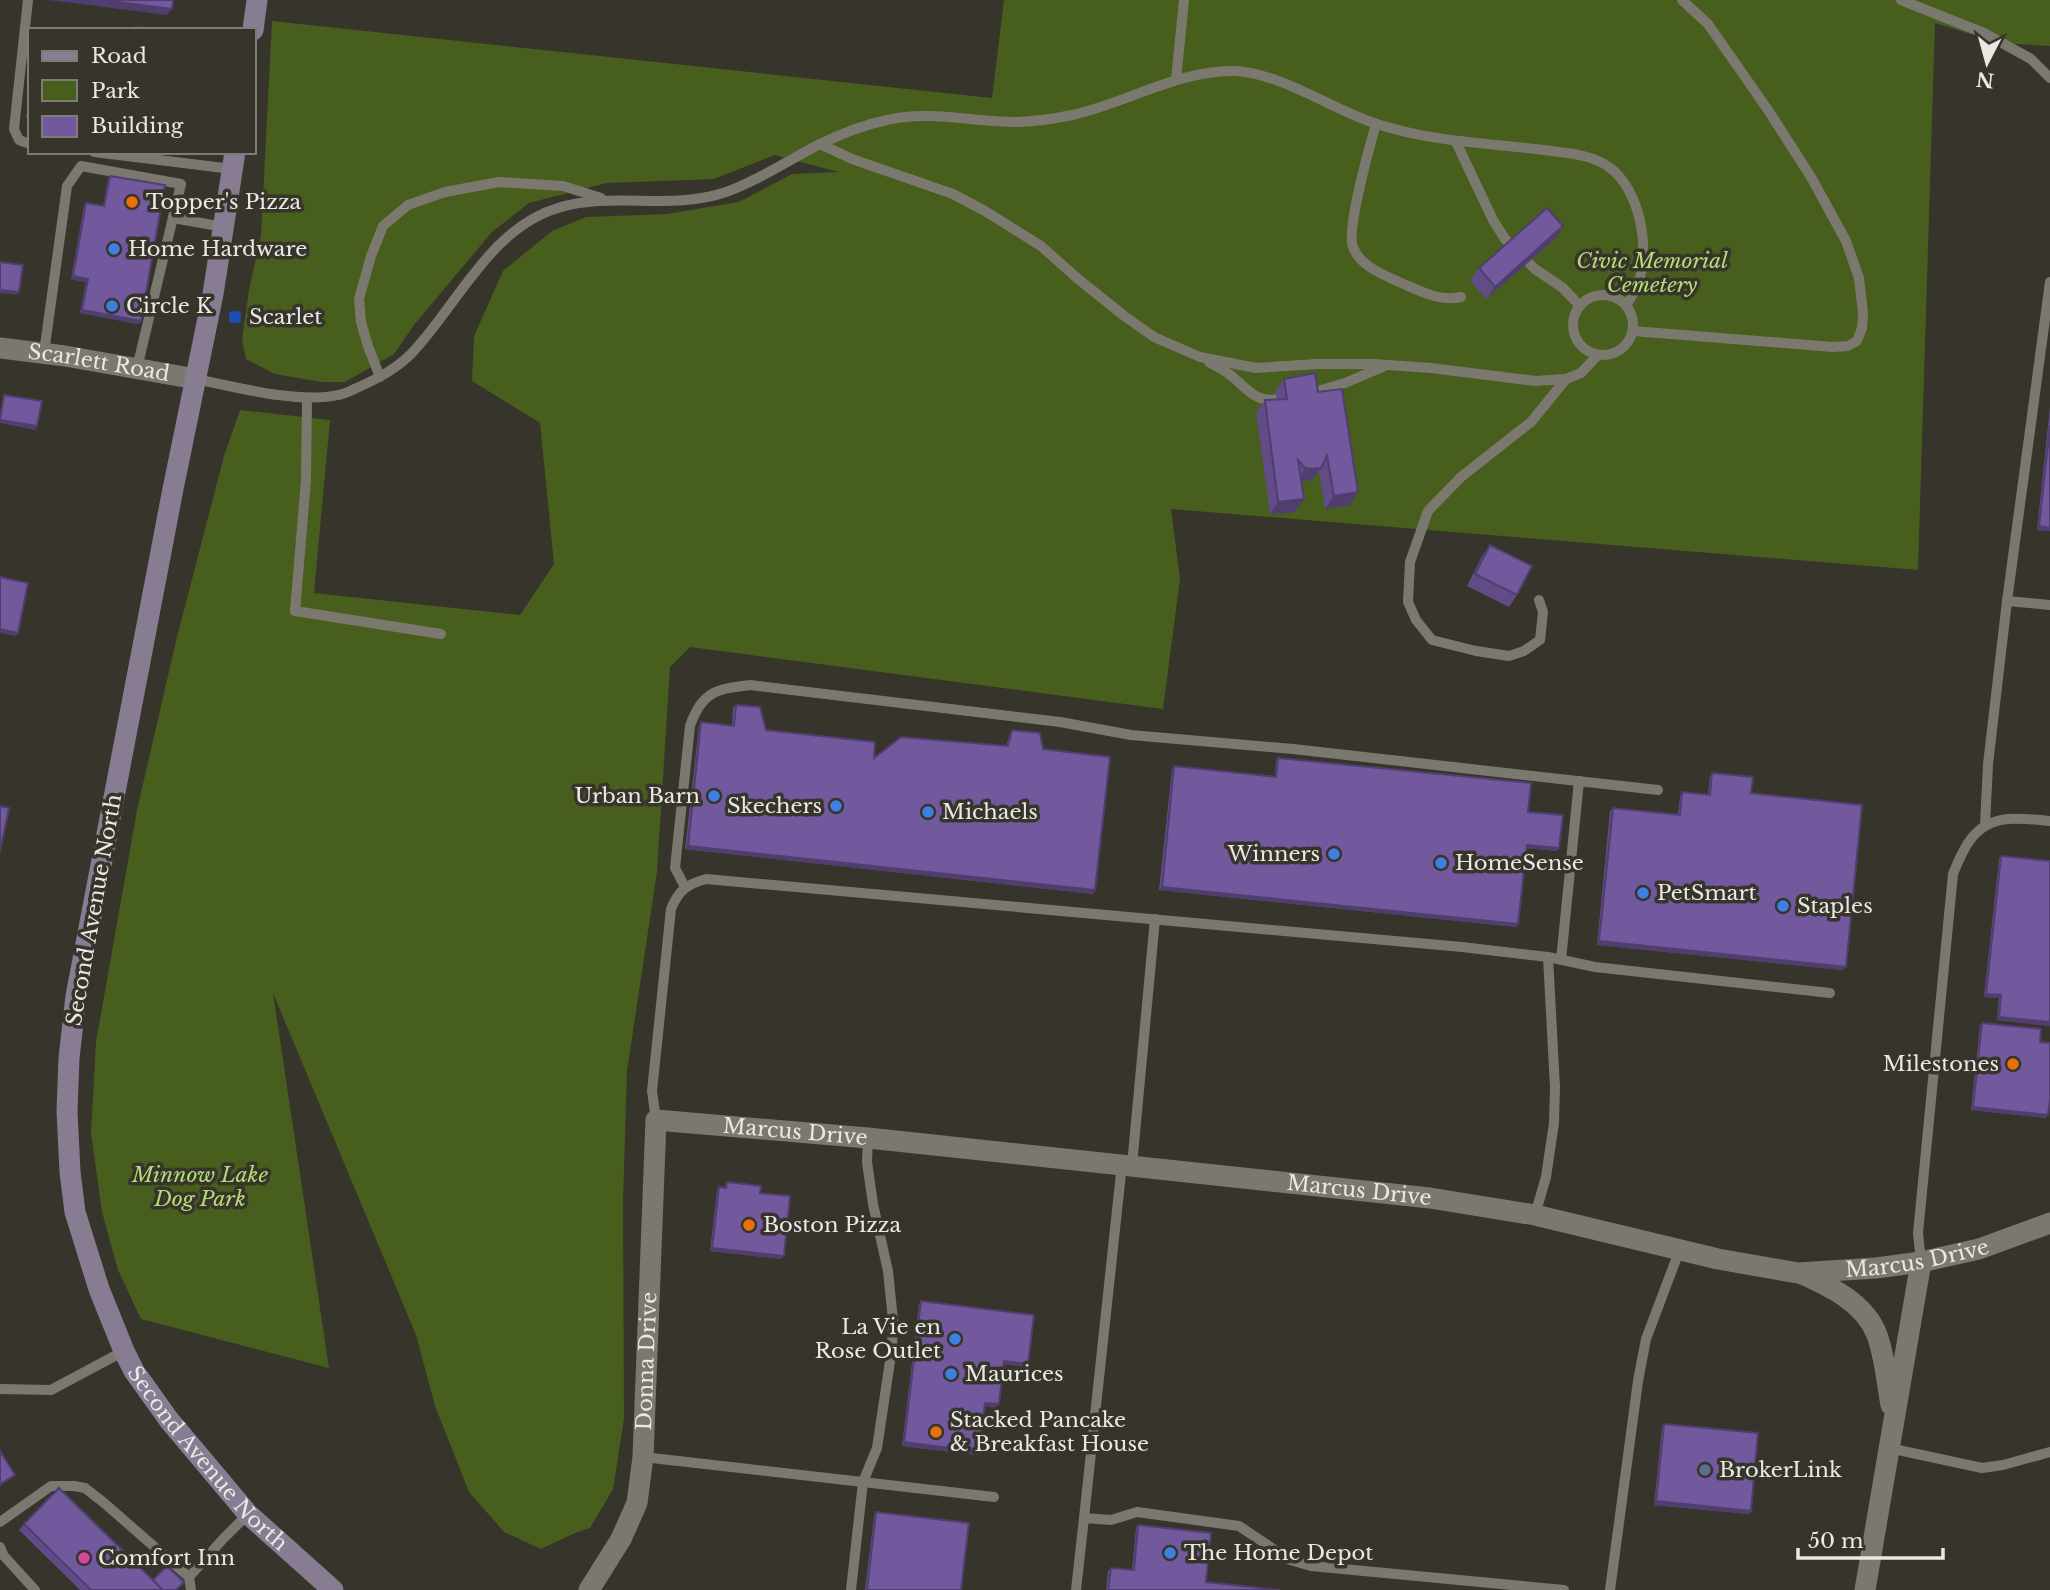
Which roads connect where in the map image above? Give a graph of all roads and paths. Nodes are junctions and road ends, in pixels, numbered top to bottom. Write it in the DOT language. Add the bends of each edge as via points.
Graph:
graph roads {
  1 [pos="28,0"];
  2 [pos="257,0"];
  3 [pos="1184,0"];
  4 [pos="1682,0"];
  5 [pos="1901,0"];
  6 [pos="253,28"];
  7 [pos="2050,78"];
  8 [pos="1176,80"];
  9 [pos="1376,124"];
  10 [pos="1456,142"];
  11 [pos="28,143"];
  12 [pos="820,144"];
  13 [pos="125,154"];
  14 [pos="233,161"];
  15 [pos="604,199"];
  16 [pos="173,218"];
  17 [pos="224,227"];
  18 [pos="2050,282"];
  19 [pos="1461,297"];
  20 [pos="1580,306"];
  21 [pos="1626,306"];
  22 [pos="1633,331"];
  23 [pos="0,348"];
  24 [pos="44,353"];
  25 [pos="1597,356"];
  26 [pos="1200,357"];
  27 [pos="1386,365"];
  28 [pos="137,368"];
  29 [pos="380,377"];
  30 [pos="196,379"];
  31 [pos="1566,379"];
  32 [pos="307,398"];
  33 [pos="1539,600"];
  34 [pos="2007,601"];
  35 [pos="2050,605"];
  36 [pos="441,634"];
  37 [pos="1579,781"];
  38 [pos="1658,790"];
  39 [pos="2050,821"];
  40 [pos="1985,825"];
  41 [pos="685,887"];
  42 [pos="1154,919"];
  43 [pos="1548,957"];
  44 [pos="1561,960"];
  45 [pos="1829,993"];
  46 [pos="656,1120"];
  47 [pos="868,1138"];
  48 [pos="1127,1165"];
  49 [pos="1535,1215"];
  50 [pos="2050,1223"];
  51 [pos="1680,1249"];
  52 [pos="1920,1262"];
  53 [pos="1798,1273"];
  54 [pos="124,1351"];
  55 [pos="0,1389"];
  56 [pos="1893,1421"];
  57 [pos="1889,1448"];
  58 [pos="2050,1452"];
  59 [pos="643,1457"];
  60 [pos="863,1482"];
  61 [pos="995,1497"];
  62 [pos="248,1514"];
  63 [pos="1084,1518"];
  64 [pos="0,1522"];
  65 [pos="0,1548"];
  66 [pos="189,1577"];
  67 [pos="35,1590"];
  68 [pos="191,1590"];
  69 [pos="333,1590"];
  70 [pos="589,1590"];
  71 [pos="851,1590"];
  72 [pos="1076,1590"];
  73 [pos="1564,1590"];
  74 [pos="1610,1590"];
  75 [pos="1865,1590"];
  1 -- 11 [label="lane" via="14,129 19,140"];
  2 -- 6 [label="main road"];
  3 -- 8 [label="lane"];
  4 -- 22 [label="lane" via="1708,24 1811,177 1846,241 1859,278 1862,328 1857,341 1833,347"];
  5 -- 7 [label="lane" via="1984,33 2031,59"];
  8 -- 9 [label="lane" via="1231,71 1247,73"];
  8 -- 12 [label="lane" via="1086,112 1045,121 891,119"];
  9 -- 10 [label="lane"];
  9 -- 19 [label="lane" via="1353,219 1352,245 1374,271 1430,296"];
  10 -- 20 [label="lane" via="1505,239"];
  10 -- 21 [label="lane" via="1581,155 1609,167 1628,188 1640,218 1643,255 1639,281"];
  12 -- 15 [label="lane" via="725,192 684,201"];
  12 -- 26 [label="lane" via="953,194 985,211 1041,246 1154,337"];
  13 -- 14 [label="lane"];
  14 -- 17 [label="main road, Second Avenue North"];
  15 -- 29 [label="lane" via="557,208 524,223 481,263 408,357"];
  15 -- 29 [label="lane" via="563,186 499,182 445,192 408,205 383,226 359,299 361,322"];
  16 -- 17 [label="lane"];
  16 -- 24 [label="lane" via="181,184 81,166 67,186"];
  16 -- 28 [label="lane"];
  17 -- 30 [label="main road, Second Avenue North"];
  18 -- 34 [label="lane"];
  20 -- 21 [label="lane" via="1587,299 1605,295"];
  20 -- 25 [label="lane" via="1572,321 1573,335 1581,347"];
  21 -- 22 [label="lane"];
  22 -- 25 [label="lane" via="1620,351"];
  23 -- 24 [label="street, Scarlett Road"];
  24 -- 28 [label="street, Scarlett Road"];
  25 -- 31 [label="lane" via="1581,373"];
  26 -- 27 [label="lane" via="1256,368"];
  26 -- 27 [label="lane" via="1260,399 1270,401 1315,393"];
  27 -- 31 [label="lane" via="1535,381"];
  28 -- 30 [label="street, Scarlett Road"];
  29 -- 32 [label="lane" via="340,395"];
  30 -- 32 [label="lane"];
  30 -- 54 [label="main road, Second Avenue North" via="76,996 69,1059 67,1111 75,1212"];
  31 -- 33 [label="lane" via="1531,422 1461,477 1428,511 1410,562 1408,602 1432,640 1509,656 1524,651 1540,640 1543,612"];
  32 -- 36 [label="lane" via="306,480 295,611"];
  34 -- 35 [label="lane"];
  34 -- 40 [label="lane"];
  37 -- 38 [label="lane"];
  37 -- 41 [label="lane" via="1131,735 1060,722 750,685 721,688 696,708 690,726 675,869"];
  37 -- 44 [label="lane"];
  39 -- 40 [label="lane" via="2017,817"];
  40 -- 52 [label="lane" via="1968,842 1953,874 1918,1233"];
  41 -- 42 [label="lane" via="706,879"];
  41 -- 46 [label="lane" via="671,909 652,1091"];
  42 -- 43 [label="lane"];
  42 -- 48 [label="lane"];
  43 -- 44 [label="lane"];
  43 -- 49 [label="lane" via="1554,1123"];
  44 -- 45 [label="lane"];
  46 -- 47 [label="street, Marcus Drive"];
  46 -- 59 [label="street, Donna Drive"];
  47 -- 48 [label="street, Marcus Drive"];
  47 -- 60 [label="lane" via="867,1163 893,1320 877,1448"];
  48 -- 49 [label="street, Marcus Drive" via="1430,1198"];
  48 -- 63 [label="lane"];
  49 -- 51 [label="street, Marcus Drive"];
  50 -- 52 [label="street, Marcus Drive" via="1979,1248"];
  51 -- 53 [label="street, Marcus Drive"];
  51 -- 74 [label="lane" via="1646,1339"];
  52 -- 53 [label="street, Marcus Drive"];
  52 -- 56 [label="street"];
  53 -- 56 [label="street" via="1842,1294 1871,1324 1877,1334"];
  54 -- 55 [label="lane" via="51,1390"];
  54 -- 62 [label="main road, Second Avenue North" via="169,1420"];
  56 -- 57 [label="street"];
  57 -- 58 [label="lane" via="1982,1468"];
  57 -- 75 [label="street"];
  59 -- 60 [label="lane"];
  59 -- 70 [label="street, Donna Drive" via="637,1503"];
  60 -- 61 [label="lane"];
  60 -- 71 [label="lane"];
  62 -- 66 [label="lane"];
  62 -- 69 [label="main road, Second Avenue North"];
  63 -- 72 [label="lane"];
  63 -- 73 [label="lane" via="1111,1520 1137,1513 1238,1526 1290,1560 1311,1566"];
  64 -- 66 [label="lane" via="51,1486 85,1488"];
  65 -- 67 [label="lane"];
  66 -- 68 [label="lane"];
}
